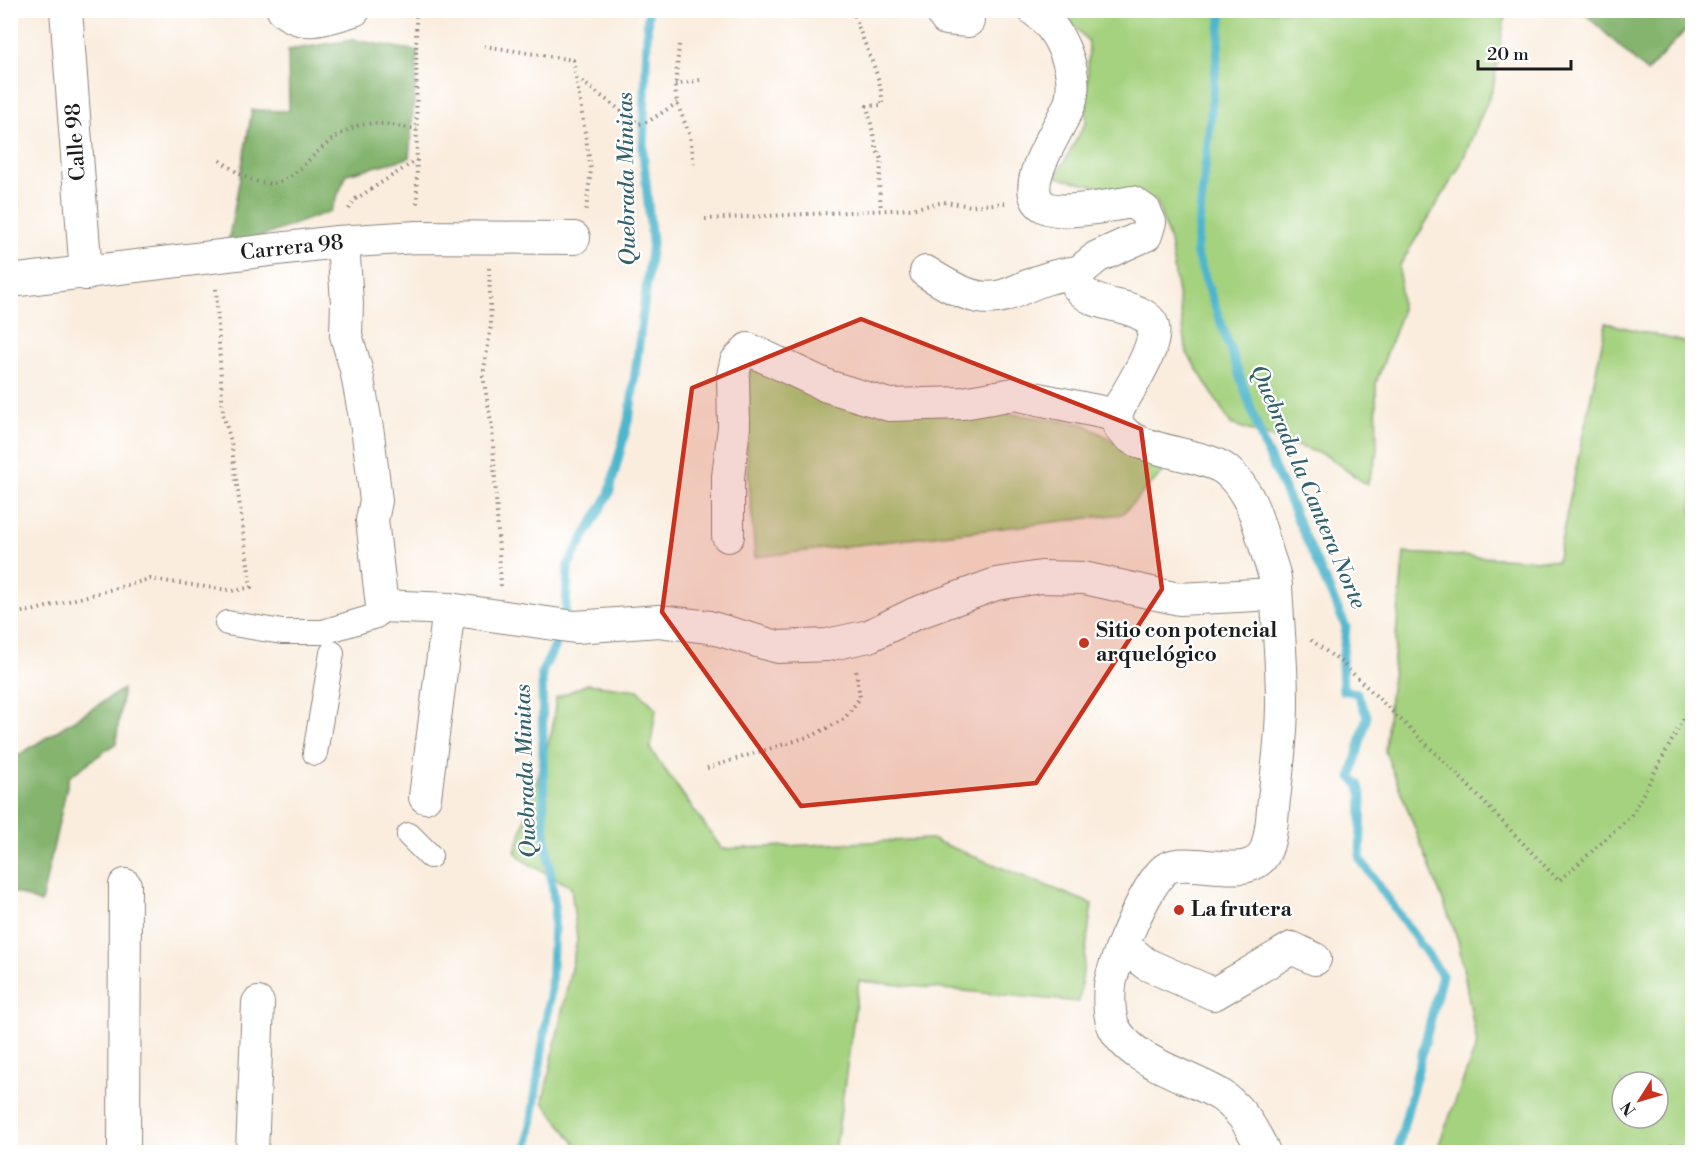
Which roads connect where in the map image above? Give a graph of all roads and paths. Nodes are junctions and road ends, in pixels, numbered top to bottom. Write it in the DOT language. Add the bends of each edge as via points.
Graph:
graph roads {
  1 [pos="66,10"];
  2 [pos="283,10"];
  3 [pos="354,10"];
  4 [pos="416,10"];
  5 [pos="853,10"];
  6 [pos="1034,10"];
  7 [pos="679,45"];
  8 [pos="483,46"];
  9 [pos="576,78"];
  10 [pos="700,80"];
  11 [pos="675,85"];
  12 [pos="677,103"];
  13 [pos="417,129"];
  14 [pos="418,159"];
  15 [pos="220,160"];
  16 [pos="694,164"];
  17 [pos="1036,199"];
  18 [pos="881,210"];
  19 [pos="705,219"];
  20 [pos="486,236"];
  21 [pos="402,238"];
  22 [pos="574,238"];
  23 [pos="340,242"];
  24 [pos="215,257"];
  25 [pos="926,272"];
  26 [pos="1079,272"];
  27 [pos="86,274"];
  28 [pos="10,281"];
  29 [pos="1116,415"];
  30 [pos="728,536"];
  31 [pos="1277,604"];
  32 [pos="382,606"];
  33 [pos="449,609"];
  34 [pos="10,614"];
  35 [pos="502,617"];
  36 [pos="227,623"];
  37 [pos="851,639"];
  38 [pos="332,654"];
  39 [pos="1692,719"];
  40 [pos="315,753"];
  41 [pos="707,768"];
  42 [pos="424,797"];
  43 [pos="409,835"];
  44 [pos="430,856"];
  45 [pos="125,885"];
  46 [pos="12,919"];
  47 [pos="10,926"];
  48 [pos="1124,945"];
  49 [pos="1315,959"];
  50 [pos="258,1003"];
  51 [pos="1692,1145"];
  52 [pos="124,1152"];
  53 [pos="252,1152"];
  54 [pos="1264,1152"];
  55 [pos="1648,1152"];
  1 -- 27 [label="street, Calle 98"];
  2 -- 3 [label="street" via="299,20 317,21"];
  4 -- 13 [label="path"];
  5 -- 18 [label="path" via="883,88 882,105 867,106 882,159"];
  6 -- 17 [label="street" via="1047,19 1060,38 1067,57 1072,96 1066,116 1042,156 1034,184"];
  7 -- 11 [label="path"];
  8 -- 9 [label="path" via="573,60"];
  9 -- 12 [label="path" via="639,124"];
  9 -- 22 [label="path" via="591,169 583,227"];
  10 -- 11 [label="path"];
  11 -- 12 [label="path"];
  12 -- 16 [label="path" via="690,136"];
  13 -- 14 [label="path"];
  13 -- 15 [label="path" via="377,124 356,126 324,144 299,171 279,183 258,182 236,173"];
  14 -- 21 [label="path" via="417,226 404,231"];
  14 -- 23 [label="path" via="354,200 346,214"];
  17 -- 18 [label="path" via="972,206 944,202"];
  17 -- 26 [label="street" via="1046,208 1065,210 1132,202 1145,211 1150,222 1146,235 1097,256"];
  18 -- 19 [label="path"];
  20 -- 21 [label="street, Carrera 98"];
  20 -- 22 [label="street, Carrera 98"];
  20 -- 35 [label="path" via="491,325 483,376 492,427"];
  21 -- 23 [label="street, Carrera 98"];
  23 -- 24 [label="street, Carrera 98"];
  23 -- 32 [label="street" via="347,303 346,335 369,434 375,501 372,520"];
  24 -- 27 [label="street, Carrera 98"];
  24 -- 34 [label="path" via="223,414 231,442 251,587 235,591 150,579"];
  25 -- 26 [label="street" via="962,293 982,299 999,298 1059,274"];
  26 -- 29 [label="street" via="1077,286 1087,298 1144,315 1153,323 1155,334 1146,359"];
  27 -- 28 [label="street, Carrera 98"];
  29 -- 30 [label="street" via="1014,394 963,403 889,405 827,386 748,349 736,362 733,376"];
  29 -- 31 [label="street" via="1119,429 1135,441 1211,460 1227,472 1257,512 1276,583"];
  31 -- 37 [label="street" via="1179,599 1084,578 1041,578 996,584 914,614 869,636"];
  31 -- 39 [label="path" via="1457,774 1559,882 1631,816 1684,718"];
  31 -- 48 [label="street" via="1282,702 1274,806 1265,852 1259,861 1243,867 1170,866 1150,885"];
  32 -- 33 [label="street"];
  32 -- 36 [label="street" via="376,616 323,632 282,632"];
  33 -- 35 [label="street"];
  33 -- 42 [label="street"];
  35 -- 37 [label="street" via="575,627 659,621 709,627 778,647 826,645"];
  37 -- 41 [label="path" via="860,698 844,719 814,735"];
  38 -- 40 [label="street"];
  43 -- 44 [label="street"];
  45 -- 52 [label="street"];
  46 -- 47 [label="path"];
  48 -- 49 [label="street" via="1146,964 1214,993 1292,948"];
  48 -- 54 [label="street" via="1110,984 1113,1025 1141,1055 1222,1096 1239,1110"];
  50 -- 53 [label="street"];
  51 -- 55 [label="path" via="1675,1144"];
}
